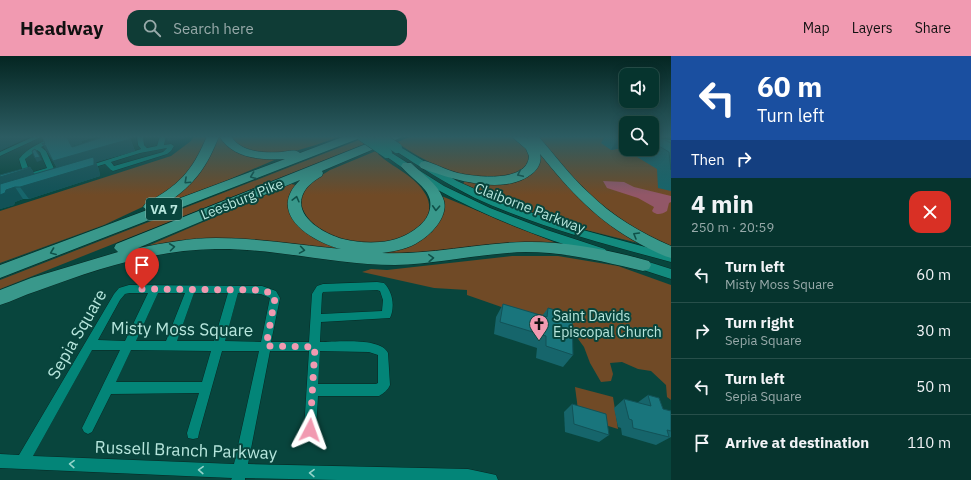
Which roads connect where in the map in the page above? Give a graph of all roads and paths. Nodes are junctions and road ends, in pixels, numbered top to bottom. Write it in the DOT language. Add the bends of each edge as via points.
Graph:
graph roads {
  1 [pos="25,156"];
  2 [pos="45,156"];
  3 [pos="127,156"];
  4 [pos="155,156"];
  5 [pos="204,156"];
  6 [pos="306,156"];
  7 [pos="348,156"];
  8 [pos="391,156"];
  9 [pos="413,156"];
  10 [pos="535,156"];
  11 [pos="549,156"];
  12 [pos="107,162"];
  13 [pos="425,165"];
  14 [pos="407,166"];
  15 [pos="51,169"];
  16 [pos="78,171"];
  17 [pos="28,176"];
  18 [pos="56,178"];
  19 [pos="0,184"];
  20 [pos="502,218"];
  21 [pos="76,243"];
  22 [pos="671,252"];
  23 [pos="671,258"];
  24 [pos="643,265"];
  25 [pos="671,268"];
  26 [pos="0,272"];
  27 [pos="671,274"];
  28 [pos="27,287"];
  29 [pos="155,289"];
  30 [pos="191,289"];
  31 [pos="234,290"];
  32 [pos="0,298"];
  33 [pos="316,318"];
  34 [pos="90,345"];
  35 [pos="128,345"];
  36 [pos="170,345"];
  37 [pos="218,346"];
  38 [pos="266,346"];
  39 [pos="315,347"];
  40 [pos="206,387"];
  41 [pos="108,388"];
  42 [pos="313,390"];
  43 [pos="88,428"];
  44 [pos="310,430"];
  45 [pos="193,433"];
  46 [pos="0,461"];
  47 [pos="22,462"];
  48 [pos="239,476"];
  49 [pos="491,480"];
  1 -- 17 [label="street" via="22,159"];
  2 -- 15 [label="street"];
  3 -- 12 [label="street"];
  4 -- 12 [label="street" via="113,169"];
  5 -- 21 [label="highway, one-way" via="194,174 174,192 126,220"];
  6 -- 21 [label="highway, Leesburg Pike / VA 7, one-way"];
  14 -- 7 [label="highway, one-way" via="431,190 436,199 435,218 424,232 405,242 381,248 353,247 316,234 300,219 294,204 298,191 307,181"];
  7 -- 28 [label="highway, Leesburg Pike / VA 7"];
  8 -- 14 [label="main road, Claiborne Parkway, bridge"];
  9 -- 13 [label="main road, Claiborne Parkway"];
  10 -- 13 [label="highway, one-way" via="535,161 528,171 512,178 491,181 459,177"];
  22 -- 11 [label="highway, one-way" via="620,226 593,205"];
  12 -- 16 [label="street"];
  13 -- 23 [label="main road, Claiborne Parkway" via="470,191 526,215"];
  14 -- 20 [label="main road, Claiborne Parkway" via="448,192"];
  15 -- 17 [label="street"];
  15 -- 18 [label="street"];
  17 -- 19 [label="street"];
  20 -- 24 [label="main road, Claiborne Parkway"];
  20 -- 25 [label="main road"];
  21 -- 26 [label="highway, Leesburg Pike / VA 7, one-way"];
  24 -- 27 [label="main road, Claiborne Parkway"];
  28 -- 24 [label="highway, one-way" via="130,254 155,249 215,244 267,245 359,258 388,259 442,257 514,248 549,248"];
  28 -- 32 [label="highway, Leesburg Pike / VA 7"];
  29 -- 30 [label="street, Sepia Square"];
  29 -- 34 [label="street, Sepia Square" via="122,291"];
  29 -- 35 [label="street"];
  30 -- 31 [label="street, Sepia Square"];
  30 -- 36 [label="street"];
  31 -- 37 [label="street"];
  31 -- 38 [label="street, Sepia Square" via="262,290 273,294 275,298"];
  33 -- 33 [label="street" via="317,294 320,289 381,286 385,291 388,308 386,315"];
  33 -- 39 [label="street"];
  34 -- 35 [label="street, Misty Moss Square"];
  34 -- 47 [label="street, Sepia Square"];
  35 -- 36 [label="street, Misty Moss Square"];
  35 -- 41 [label="street"];
  36 -- 37 [label="street, Misty Moss Square"];
  37 -- 38 [label="street, Misty Moss Square"];
  37 -- 40 [label="street"];
  38 -- 39 [label="street, Misty Moss Square"];
  38 -- 48 [label="street, Sepia Square"];
  39 -- 42 [label="street"];
  39 -- 42 [label="street, Misty Moss Square" via="369,347 380,350 384,356 384,385 379,390"];
  40 -- 41 [label="street"];
  40 -- 45 [label="street"];
  41 -- 43 [label="street"];
  42 -- 44 [label="street"];
  46 -- 47 [label="street, Russell Branch Parkway"];
  48 -- 47 [label="street, Russell Branch Parkway, one-way"];
  49 -- 48 [label="street, Russell Branch Parkway, one-way" via="434,475"];
}
